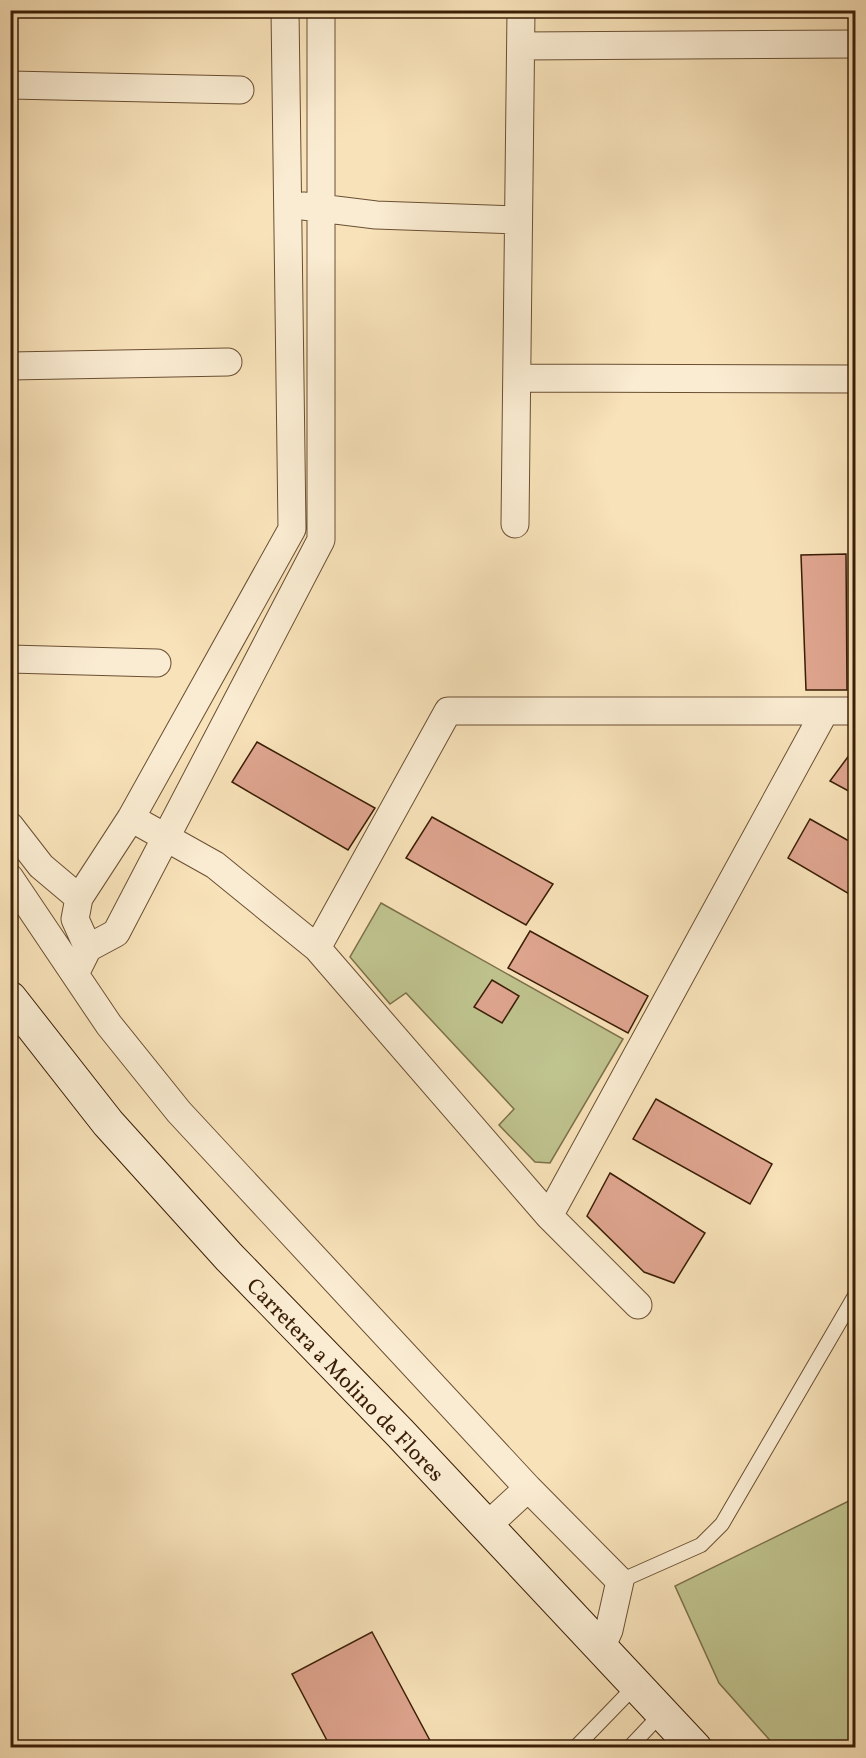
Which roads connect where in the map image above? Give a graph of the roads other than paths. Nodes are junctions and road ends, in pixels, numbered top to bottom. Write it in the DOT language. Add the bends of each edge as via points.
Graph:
graph roads {
  1 [pos="285,10"];
  2 [pos="321,10"];
  3 [pos="521,10"];
  4 [pos="855,44"];
  5 [pos="521,46"];
  6 [pos="10,85"];
  7 [pos="240,90"];
  8 [pos="287,204"];
  9 [pos="321,207"];
  10 [pos="517,220"];
  11 [pos="228,362"];
  12 [pos="10,366"];
  13 [pos="517,378"];
  14 [pos="855,379"];
  15 [pos="515,524"];
  16 [pos="10,659"];
  17 [pos="157,663"];
  18 [pos="825,711"];
  19 [pos="855,711"];
  20 [pos="131,818"];
  21 [pos="10,826"];
  22 [pos="166,838"];
  23 [pos="10,878"];
  24 [pos="79,898"];
  25 [pos="88,948"];
  26 [pos="316,948"];
  27 [pos="75,974"];
  28 [pos="10,998"];
  29 [pos="549,1216"];
  30 [pos="855,1294"];
  31 [pos="638,1305"];
  32 [pos="528,1488"];
  33 [pos="487,1526"];
  34 [pos="620,1581"];
  35 [pos="601,1648"];
  36 [pos="636,1685"];
  37 [pos="662,1713"];
  38 [pos="575,1748"];
  39 [pos="629,1748"];
  40 [pos="695,1748"];
  1 -- 8 [label="street"];
  2 -- 9 [label="street"];
  3 -- 5 [label="street"];
  4 -- 5 [label="street"];
  5 -- 10 [label="street"];
  6 -- 7 [label="street"];
  8 -- 9 [label="street"];
  8 -- 20 [label="street" via="292,529"];
  9 -- 10 [label="street" via="376,215"];
  9 -- 22 [label="street" via="321,540"];
  10 -- 13 [label="street"];
  11 -- 12 [label="street"];
  13 -- 14 [label="street"];
  13 -- 15 [label="street"];
  16 -- 17 [label="street"];
  18 -- 19 [label="street"];
  18 -- 26 [label="street" via="448,711"];
  18 -- 29 [label="street"];
  20 -- 22 [label="street"];
  20 -- 24 [label="street"];
  21 -- 24 [label="street" via="41,866"];
  22 -- 25 [label="street" via="116,933"];
  22 -- 26 [label="street" via="215,865"];
  23 -- 27 [label="street"];
  24 -- 25 [label="street" via="75,919"];
  25 -- 27 [label="street"];
  26 -- 29 [label="street"];
  27 -- 32 [label="street" via="109,1025 179,1112"];
  28 -- 33 [label="main road, Carretera a Molino de Flores" via="108,1123 191,1215"];
  29 -- 31 [label="street"];
  30 -- 34 [label="lane" via="722,1524 701,1545"];
  32 -- 33 [label="street"];
  32 -- 34 [label="street"];
  33 -- 35 [label="main road, Carretera a Molino de Flores"];
  34 -- 35 [label="street"];
  35 -- 36 [label="main road, Carretera a Molino de Flores"];
  36 -- 37 [label="main road, Carretera a Molino de Flores"];
  36 -- 38 [label="lane"];
  37 -- 39 [label="lane"];
  37 -- 40 [label="main road, Carretera a Molino de Flores"];
}
